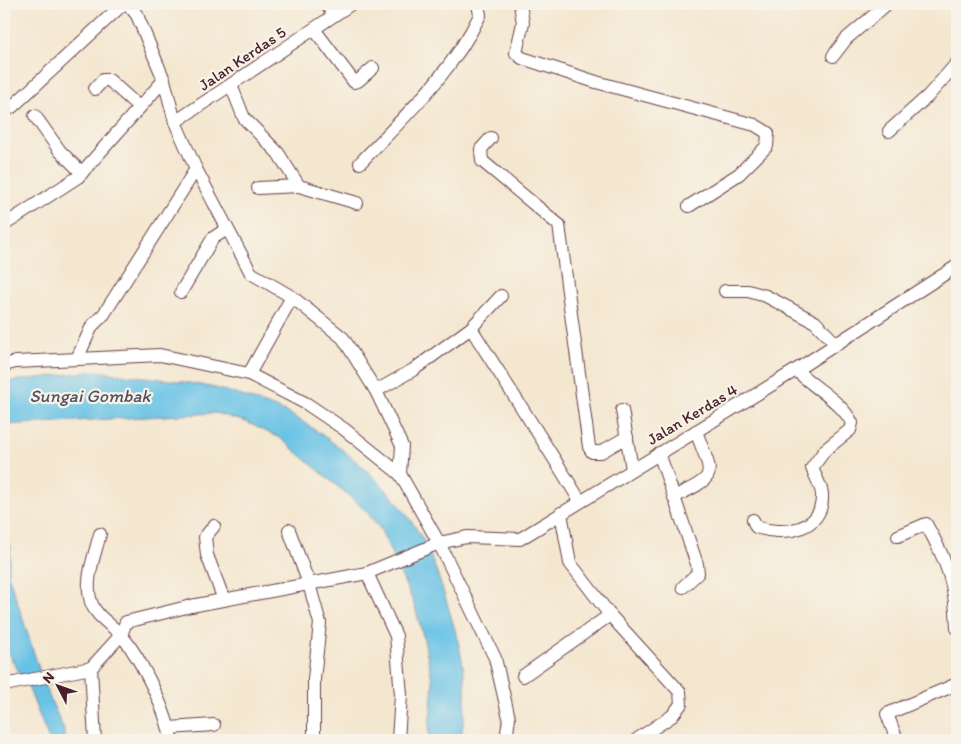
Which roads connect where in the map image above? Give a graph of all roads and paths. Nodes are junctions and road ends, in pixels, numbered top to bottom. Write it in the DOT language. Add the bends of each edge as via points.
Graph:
graph roads {
  1 [pos="123,4"];
  2 [pos="128,4"];
  3 [pos="326,4"];
  4 [pos="352,4"];
  5 [pos="478,4"];
  6 [pos="520,4"];
  7 [pos="887,4"];
  8 [pos="334,15"];
  9 [pos="314,28"];
  10 [pos="833,56"];
  11 [pos="957,63"];
  12 [pos="373,68"];
  13 [pos="164,80"];
  14 [pos="231,85"];
  15 [pos="96,89"];
  16 [pos="139,107"];
  17 [pos="4,111"];
  18 [pos="35,116"];
  19 [pos="175,122"];
  20 [pos="889,131"];
  21 [pos="491,138"];
  22 [pos="360,163"];
  23 [pos="196,169"];
  24 [pos="82,173"];
  25 [pos="299,186"];
  26 [pos="258,188"];
  27 [pos="356,203"];
  28 [pos="689,206"];
  29 [pos="4,224"];
  30 [pos="227,229"];
  31 [pos="957,266"];
  32 [pos="725,291"];
  33 [pos="181,292"];
  34 [pos="501,296"];
  35 [pos="292,298"];
  36 [pos="471,328"];
  37 [pos="836,344"];
  38 [pos="77,359"];
  39 [pos="4,365"];
  40 [pos="796,370"];
  41 [pos="249,374"];
  42 [pos="376,391"];
  43 [pos="622,410"];
  44 [pos="696,431"];
  45 [pos="627,437"];
  46 [pos="659,453"];
  47 [pos="632,469"];
  48 [pos="400,474"];
  49 [pos="674,497"];
  50 [pos="580,501"];
  51 [pos="561,513"];
  52 [pos="753,520"];
  53 [pos="214,526"];
  54 [pos="288,530"];
  55 [pos="100,534"];
  56 [pos="898,536"];
  57 [pos="435,545"];
  58 [pos="368,574"];
  59 [pos="309,584"];
  60 [pos="683,587"];
  61 [pos="224,600"];
  62 [pos="610,615"];
  63 [pos="957,628"];
  64 [pos="121,635"];
  65 [pos="91,668"];
  66 [pos="523,676"];
  67 [pos="957,684"];
  68 [pos="5,686"];
  69 [pos="214,725"];
  70 [pos="170,734"];
  71 [pos="95,740"];
  72 [pos="314,740"];
  73 [pos="398,740"];
  74 [pos="506,740"];
  75 [pos="636,740"];
  76 [pos="897,740"];
  1 -- 17 [label="street"];
  2 -- 13 [label="street" via="137,15"];
  3 -- 8 [label="street"];
  4 -- 8 [label="street, Jalan Kerdas 5"];
  5 -- 22 [label="street" via="480,15 439,80"];
  6 -- 28 [label="street" via="523,23 516,53 522,58 596,82 756,125 768,133 767,146 739,174"];
  7 -- 10 [label="street" via="846,39"];
  8 -- 9 [label="street, Jalan Kerdas 5"];
  9 -- 12 [label="street" via="354,82"];
  9 -- 14 [label="street, Jalan Kerdas 5"];
  11 -- 20 [label="street" via="928,96"];
  13 -- 16 [label="street"];
  13 -- 19 [label="street"];
  14 -- 19 [label="street, Jalan Kerdas 5"];
  14 -- 25 [label="street" via="244,118 278,153"];
  15 -- 16 [label="street" via="103,80 109,80"];
  16 -- 24 [label="street"];
  18 -- 24 [label="street" via="60,151"];
  19 -- 23 [label="street"];
  21 -- 45 [label="street" via="481,149 482,161 559,225 589,447 592,452 601,452"];
  23 -- 30 [label="street"];
  23 -- 38 [label="street" via="104,314 92,326"];
  24 -- 29 [label="street"];
  25 -- 26 [label="street"];
  25 -- 27 [label="street"];
  30 -- 33 [label="street" via="213,238"];
  30 -- 35 [label="street" via="251,273"];
  31 -- 37 [label="street, Jalan Kerdas 4"];
  32 -- 37 [label="street" via="748,291 766,296 815,322"];
  34 -- 36 [label="street"];
  35 -- 41 [label="street"];
  35 -- 42 [label="street" via="343,338"];
  36 -- 42 [label="street" via="413,370"];
  36 -- 50 [label="street"];
  37 -- 40 [label="street, Jalan Kerdas 4"];
  38 -- 39 [label="street"];
  38 -- 41 [label="street" via="160,355"];
  40 -- 44 [label="street, Jalan Kerdas 4"];
  40 -- 52 [label="street" via="846,412 852,423 850,430 825,450 812,468 822,492 821,502 816,515 803,528 771,532 756,527"];
  41 -- 48 [label="street" via="308,404"];
  42 -- 48 [label="street" via="402,446"];
  43 -- 45 [label="street"];
  44 -- 46 [label="street, Jalan Kerdas 4"];
  44 -- 49 [label="street" via="710,470 708,477 703,483"];
  45 -- 47 [label="street"];
  46 -- 47 [label="street, Jalan Kerdas 4"];
  46 -- 49 [label="street"];
  47 -- 50 [label="street, Jalan Kerdas 4"];
  48 -- 57 [label="street"];
  49 -- 60 [label="street" via="698,573"];
  50 -- 51 [label="street, Jalan Kerdas 4"];
  51 -- 57 [label="street, Jalan Kerdas 4" via="520,539 466,537"];
  51 -- 62 [label="street" via="570,563"];
  53 -- 61 [label="street" via="205,537 207,555"];
  54 -- 59 [label="street"];
  55 -- 64 [label="street" via="89,591 99,615"];
  56 -- 63 [label="street" via="926,524 945,556 956,602"];
  57 -- 58 [label="street, Jalan Kerdas 4"];
  57 -- 74 [label="street" via="495,658 509,718"];
  58 -- 59 [label="street, Jalan Kerdas 4"];
  58 -- 73 [label="street" via="396,636 402,695"];
  59 -- 61 [label="street, Jalan Kerdas 4"];
  59 -- 72 [label="street" via="320,623 314,679"];
  61 -- 64 [label="street, Jalan Kerdas 4" via="126,622"];
  62 -- 66 [label="street"];
  62 -- 75 [label="street" via="680,692 681,704 672,716"];
  64 -- 65 [label="street"];
  64 -- 70 [label="street" via="141,664"];
  65 -- 68 [label="street"];
  65 -- 71 [label="street"];
  67 -- 76 [label="street" via="887,714"];
  69 -- 70 [label="street"];
}
